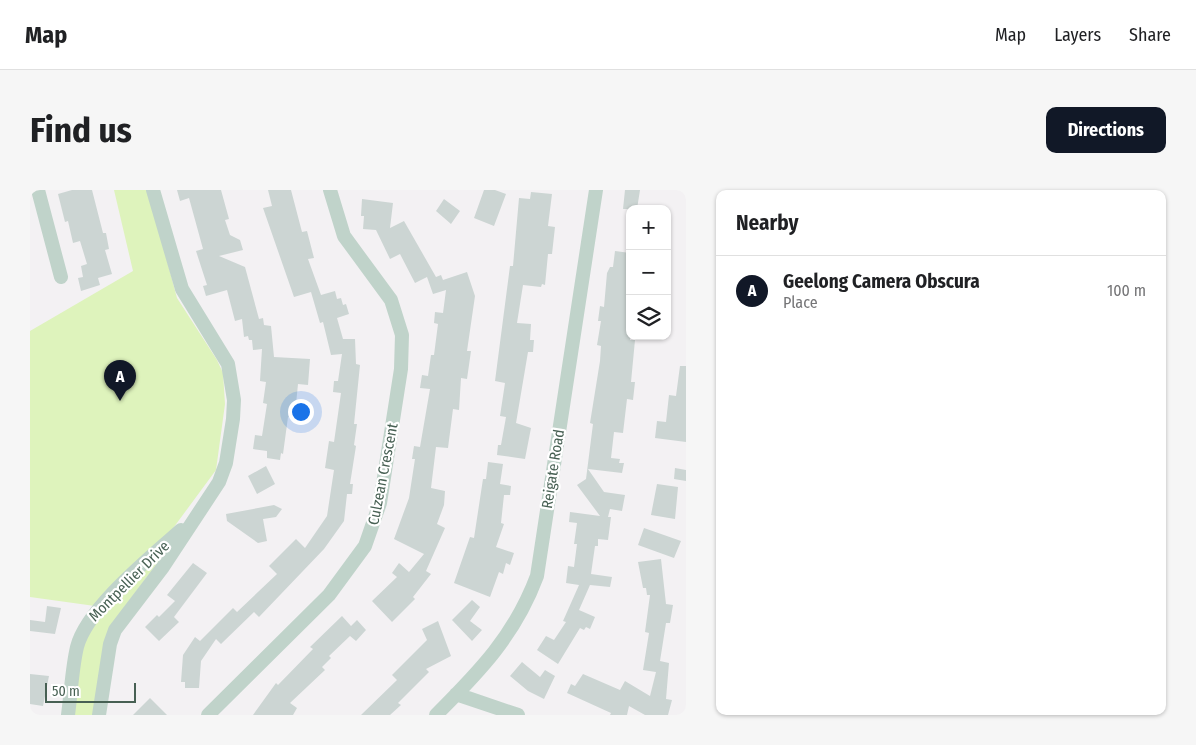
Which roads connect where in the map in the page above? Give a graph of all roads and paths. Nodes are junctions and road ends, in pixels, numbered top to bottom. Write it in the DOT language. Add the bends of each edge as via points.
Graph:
graph roads {
  1 [pos="153,190"];
  2 [pos="330,190"];
  3 [pos="596,190"];
  4 [pos="36,197"];
  5 [pos="61,277"];
  6 [pos="196,516"];
  7 [pos="456,694"];
  8 [pos="68,715"];
  9 [pos="99,715"];
  10 [pos="208,715"];
  11 [pos="436,715"];
  12 [pos="518,715"];
  1 -- 6 [label="street, Montpellier Drive" via="182,289 195,314 220,348 233,381 234,400 226,463 219,482"];
  2 -- 10 [label="street, Culzean Crescent" via="344,236 391,300 402,335 401,369 380,503 365,546 328,596"];
  3 -- 7 [label="street, Reigate Road" via="537,576 528,600 501,645"];
  4 -- 5 [label="street"];
  6 -- 8 [label="street, Montpellier Drive" via="129,578 86,626 77,646"];
  6 -- 9 [label="street, Montpellier Drive" via="163,567 115,630"];
  7 -- 11 [label="street, Reigate Road"];
  7 -- 12 [label="street"];
}
